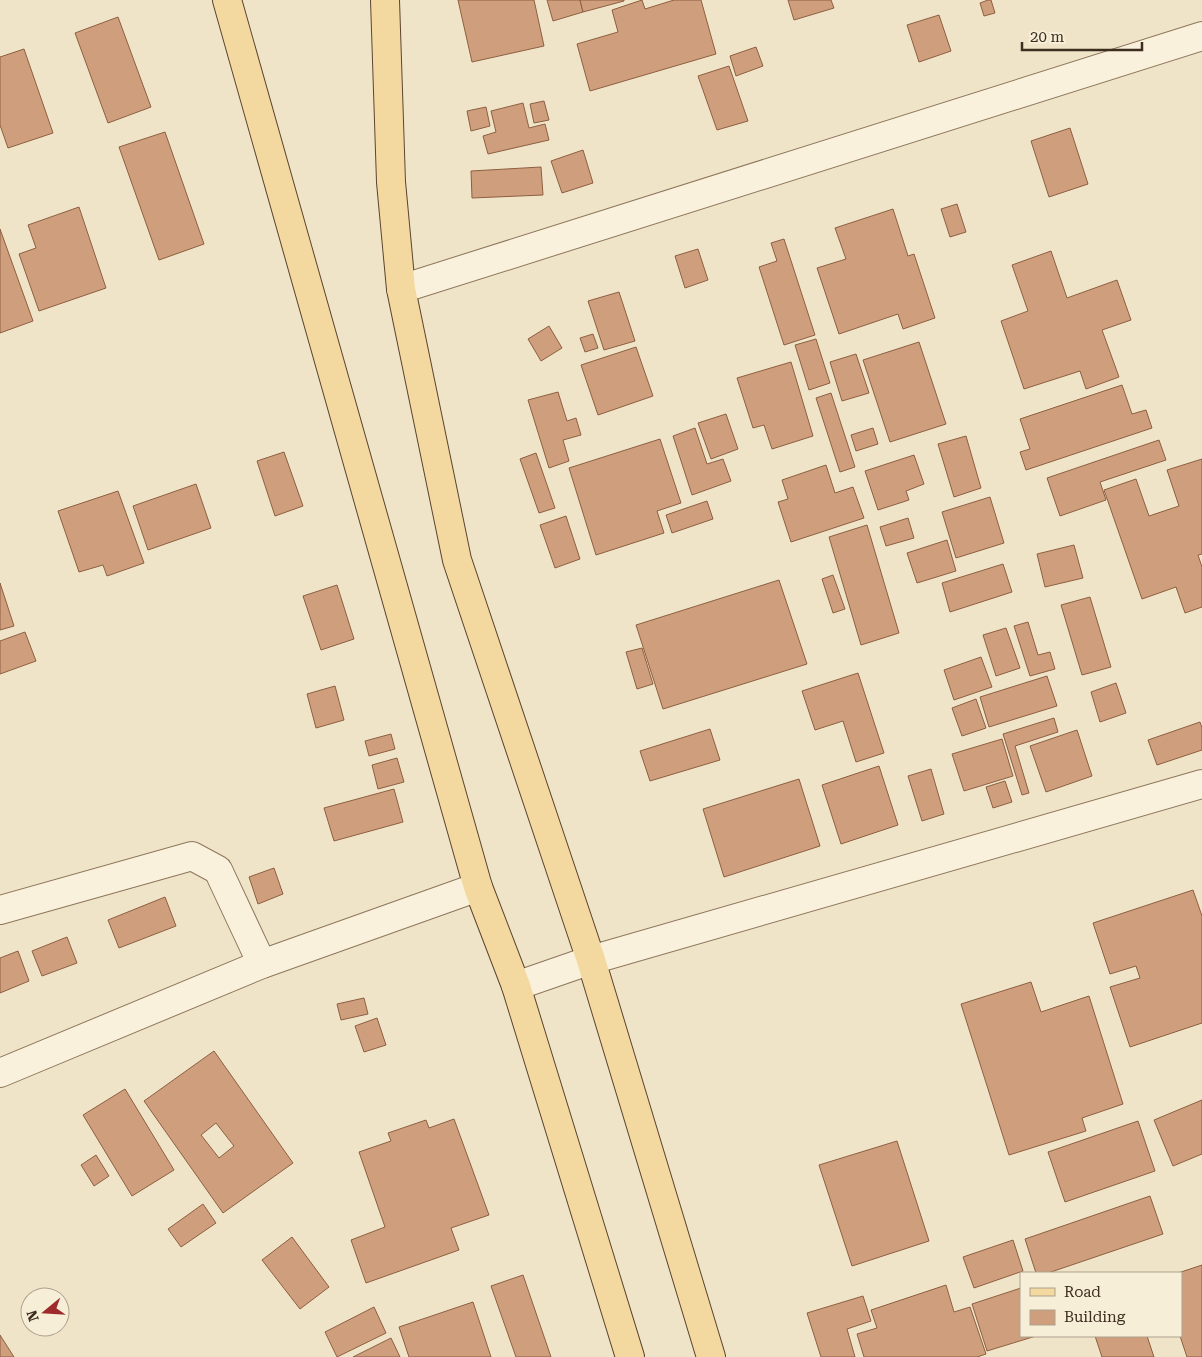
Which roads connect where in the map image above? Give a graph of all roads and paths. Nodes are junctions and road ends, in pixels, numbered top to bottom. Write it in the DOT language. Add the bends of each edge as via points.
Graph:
graph roads {
  1 [pos="227,0"];
  2 [pos="385,0"];
  3 [pos="1202,36"];
  4 [pos="401,289"];
  5 [pos="1202,784"];
  6 [pos="478,887"];
  7 [pos="0,910"];
  8 [pos="591,960"];
  9 [pos="262,964"];
  10 [pos="516,986"];
  11 [pos="0,1073"];
  12 [pos="630,1357"];
  13 [pos="711,1357"];
  1 -- 6 [label="main road"];
  2 -- 4 [label="main road" via="391,182"];
  3 -- 4 [label="street"];
  4 -- 8 [label="main road" via="456,560"];
  5 -- 8 [label="street"];
  6 -- 9 [label="street"];
  6 -- 10 [label="main road"];
  7 -- 9 [label="street" via="192,856 218,870"];
  8 -- 10 [label="street"];
  8 -- 13 [label="main road"];
  9 -- 11 [label="street"];
  10 -- 12 [label="main road"];
}
